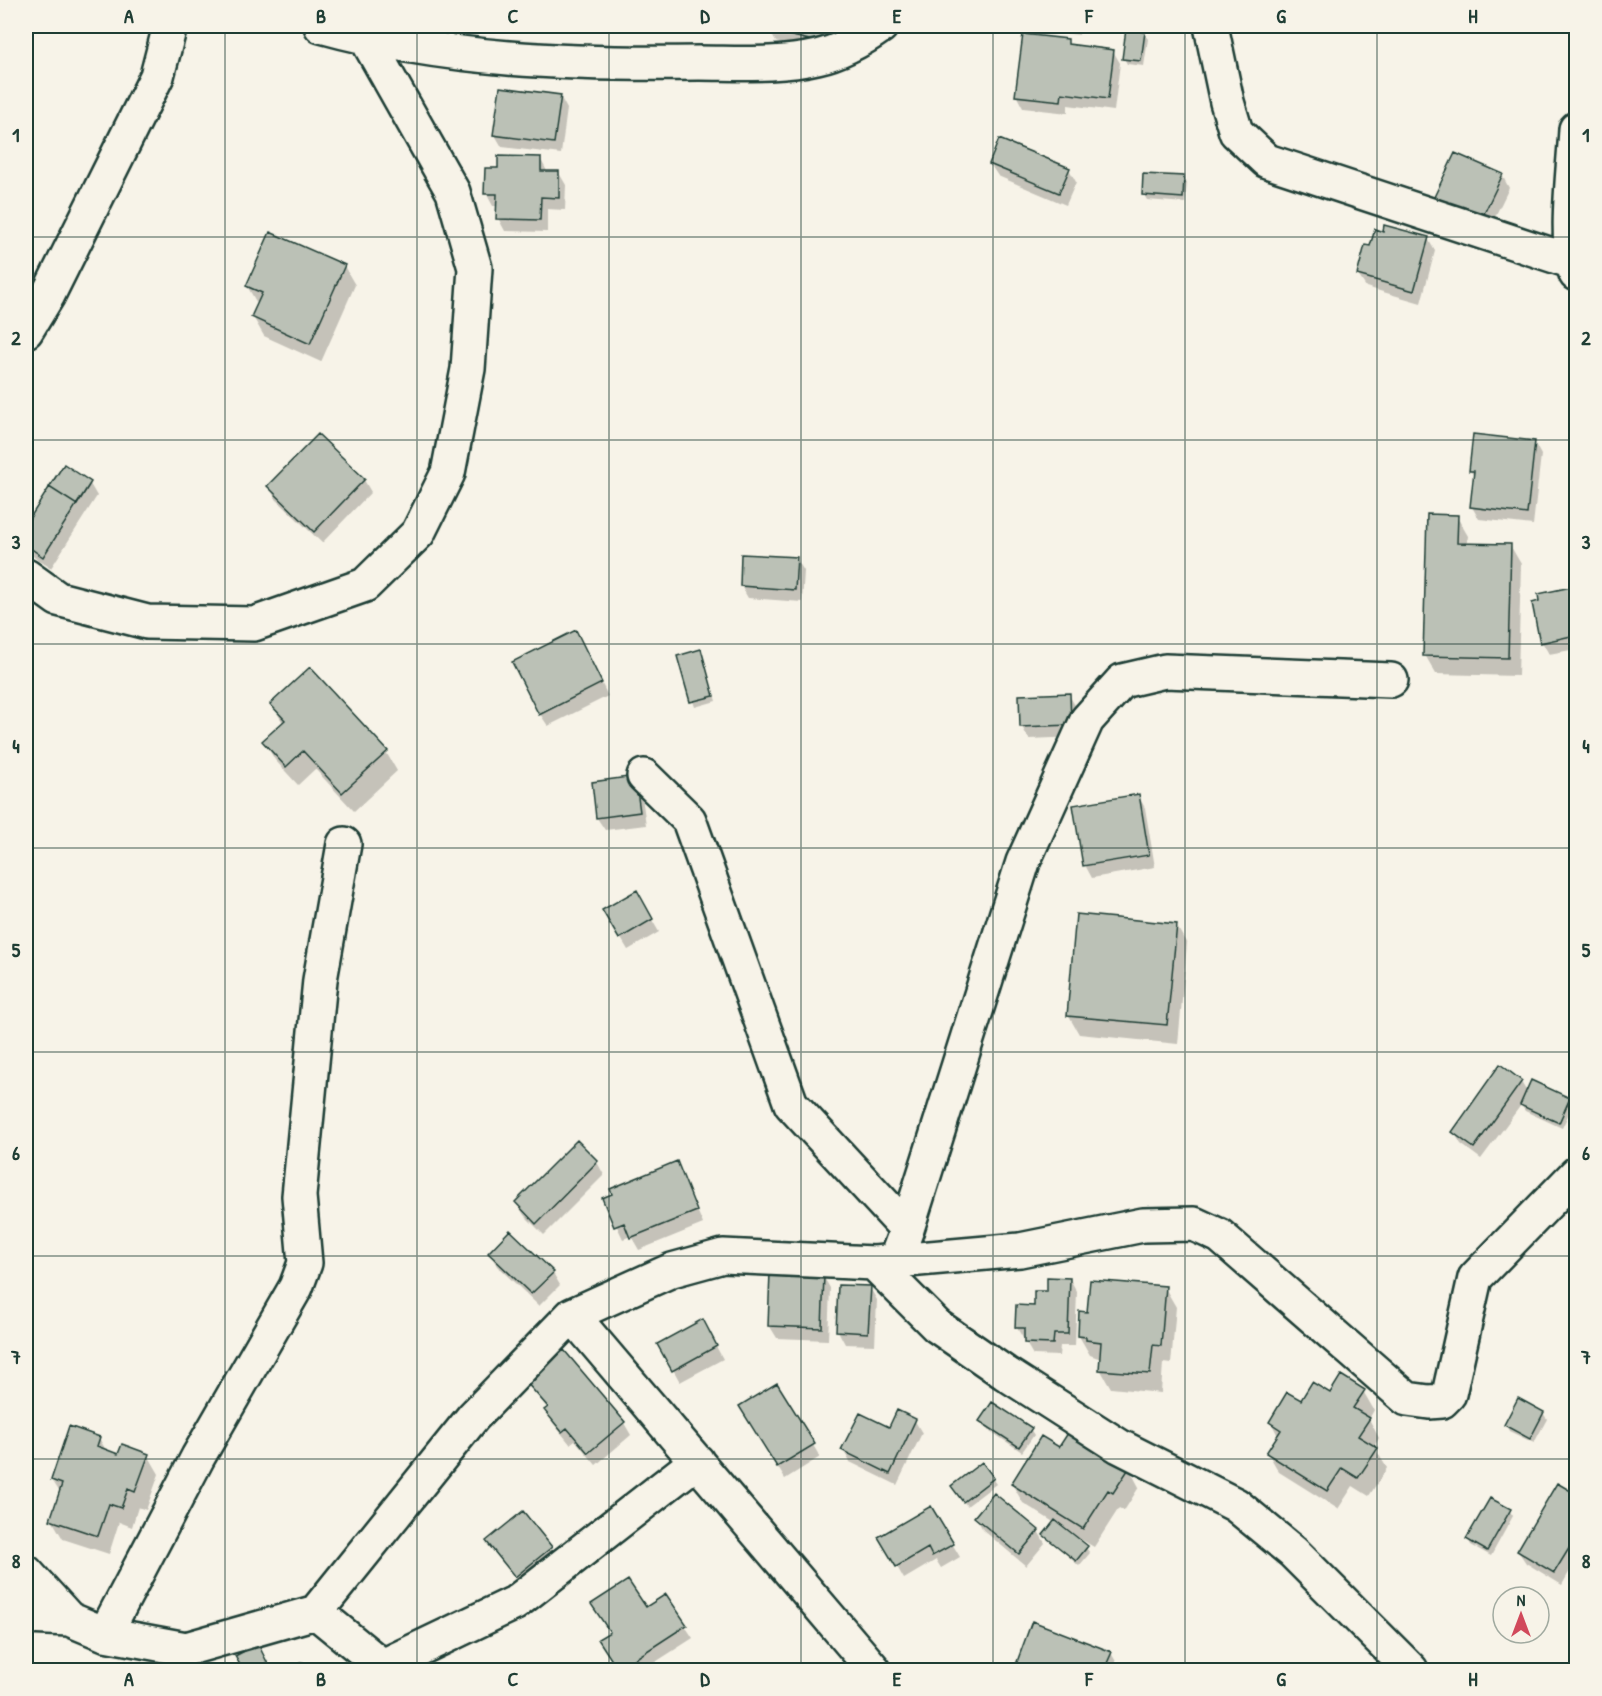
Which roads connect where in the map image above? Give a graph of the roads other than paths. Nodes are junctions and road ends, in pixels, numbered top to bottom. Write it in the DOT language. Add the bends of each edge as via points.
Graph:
graph roads {
  1 [pos="170,26"];
  2 [pos="321,26"];
  3 [pos="882,26"];
  4 [pos="1211,26"];
  5 [pos="366,38"];
  6 [pos="1576,129"];
  7 [pos="1574,268"];
  8 [pos="26,331"];
  9 [pos="26,576"];
  10 [pos="1391,680"];
  11 [pos="645,776"];
  12 [pos="344,844"];
  13 [pos="1576,1174"];
  14 [pos="907,1229"];
  15 [pos="884,1262"];
  16 [pos="572,1315"];
  17 [pos="697,1461"];
  18 [pos="26,1572"];
  19 [pos="316,1612"];
  20 [pos="26,1617"];
  21 [pos="69,1619"];
  22 [pos="105,1634"];
  23 [pos="192,1660"];
  24 [pos="385,1668"];
  25 [pos="874,1671"];
  26 [pos="1411,1671"];
  1 -- 8 [label="street" via="157,76 48,295"];
  2 -- 5 [label="street"];
  3 -- 5 [label="street" via="865,38 817,57 758,63 524,61"];
  4 -- 7 [label="street" via="1236,132 1267,161"];
  5 -- 9 [label="street" via="453,192 476,268 468,369 448,474 418,533 365,585 254,624 147,622 58,599"];
  6 -- 7 [label="street"];
  10 -- 14 [label="street" via="1165,671 1122,681 1087,720 1023,862"];
  11 -- 14 [label="street" via="689,820 791,1104"];
  12 -- 22 [label="street" via="320,980 298,1196 305,1263 296,1287 198,1457"];
  13 -- 15 [label="street" via="1475,1278 1449,1394 1442,1401 1407,1399 1220,1236 1194,1224 1143,1226 1020,1250"];
  14 -- 15 [label="street"];
  15 -- 16 [label="street" via="723,1257 672,1270"];
  15 -- 26 [label="street" via="937,1326 1005,1373 1119,1446 1236,1504 1293,1552"];
  16 -- 17 [label="street"];
  16 -- 19 [label="street" via="473,1417"];
  17 -- 24 [label="street" via="515,1603"];
  17 -- 25 [label="street"];
  18 -- 21 [label="street"];
  19 -- 23 [label="street"];
  19 -- 24 [label="street"];
  20 -- 21 [label="street"];
  21 -- 22 [label="street"];
  22 -- 23 [label="street"];
}
